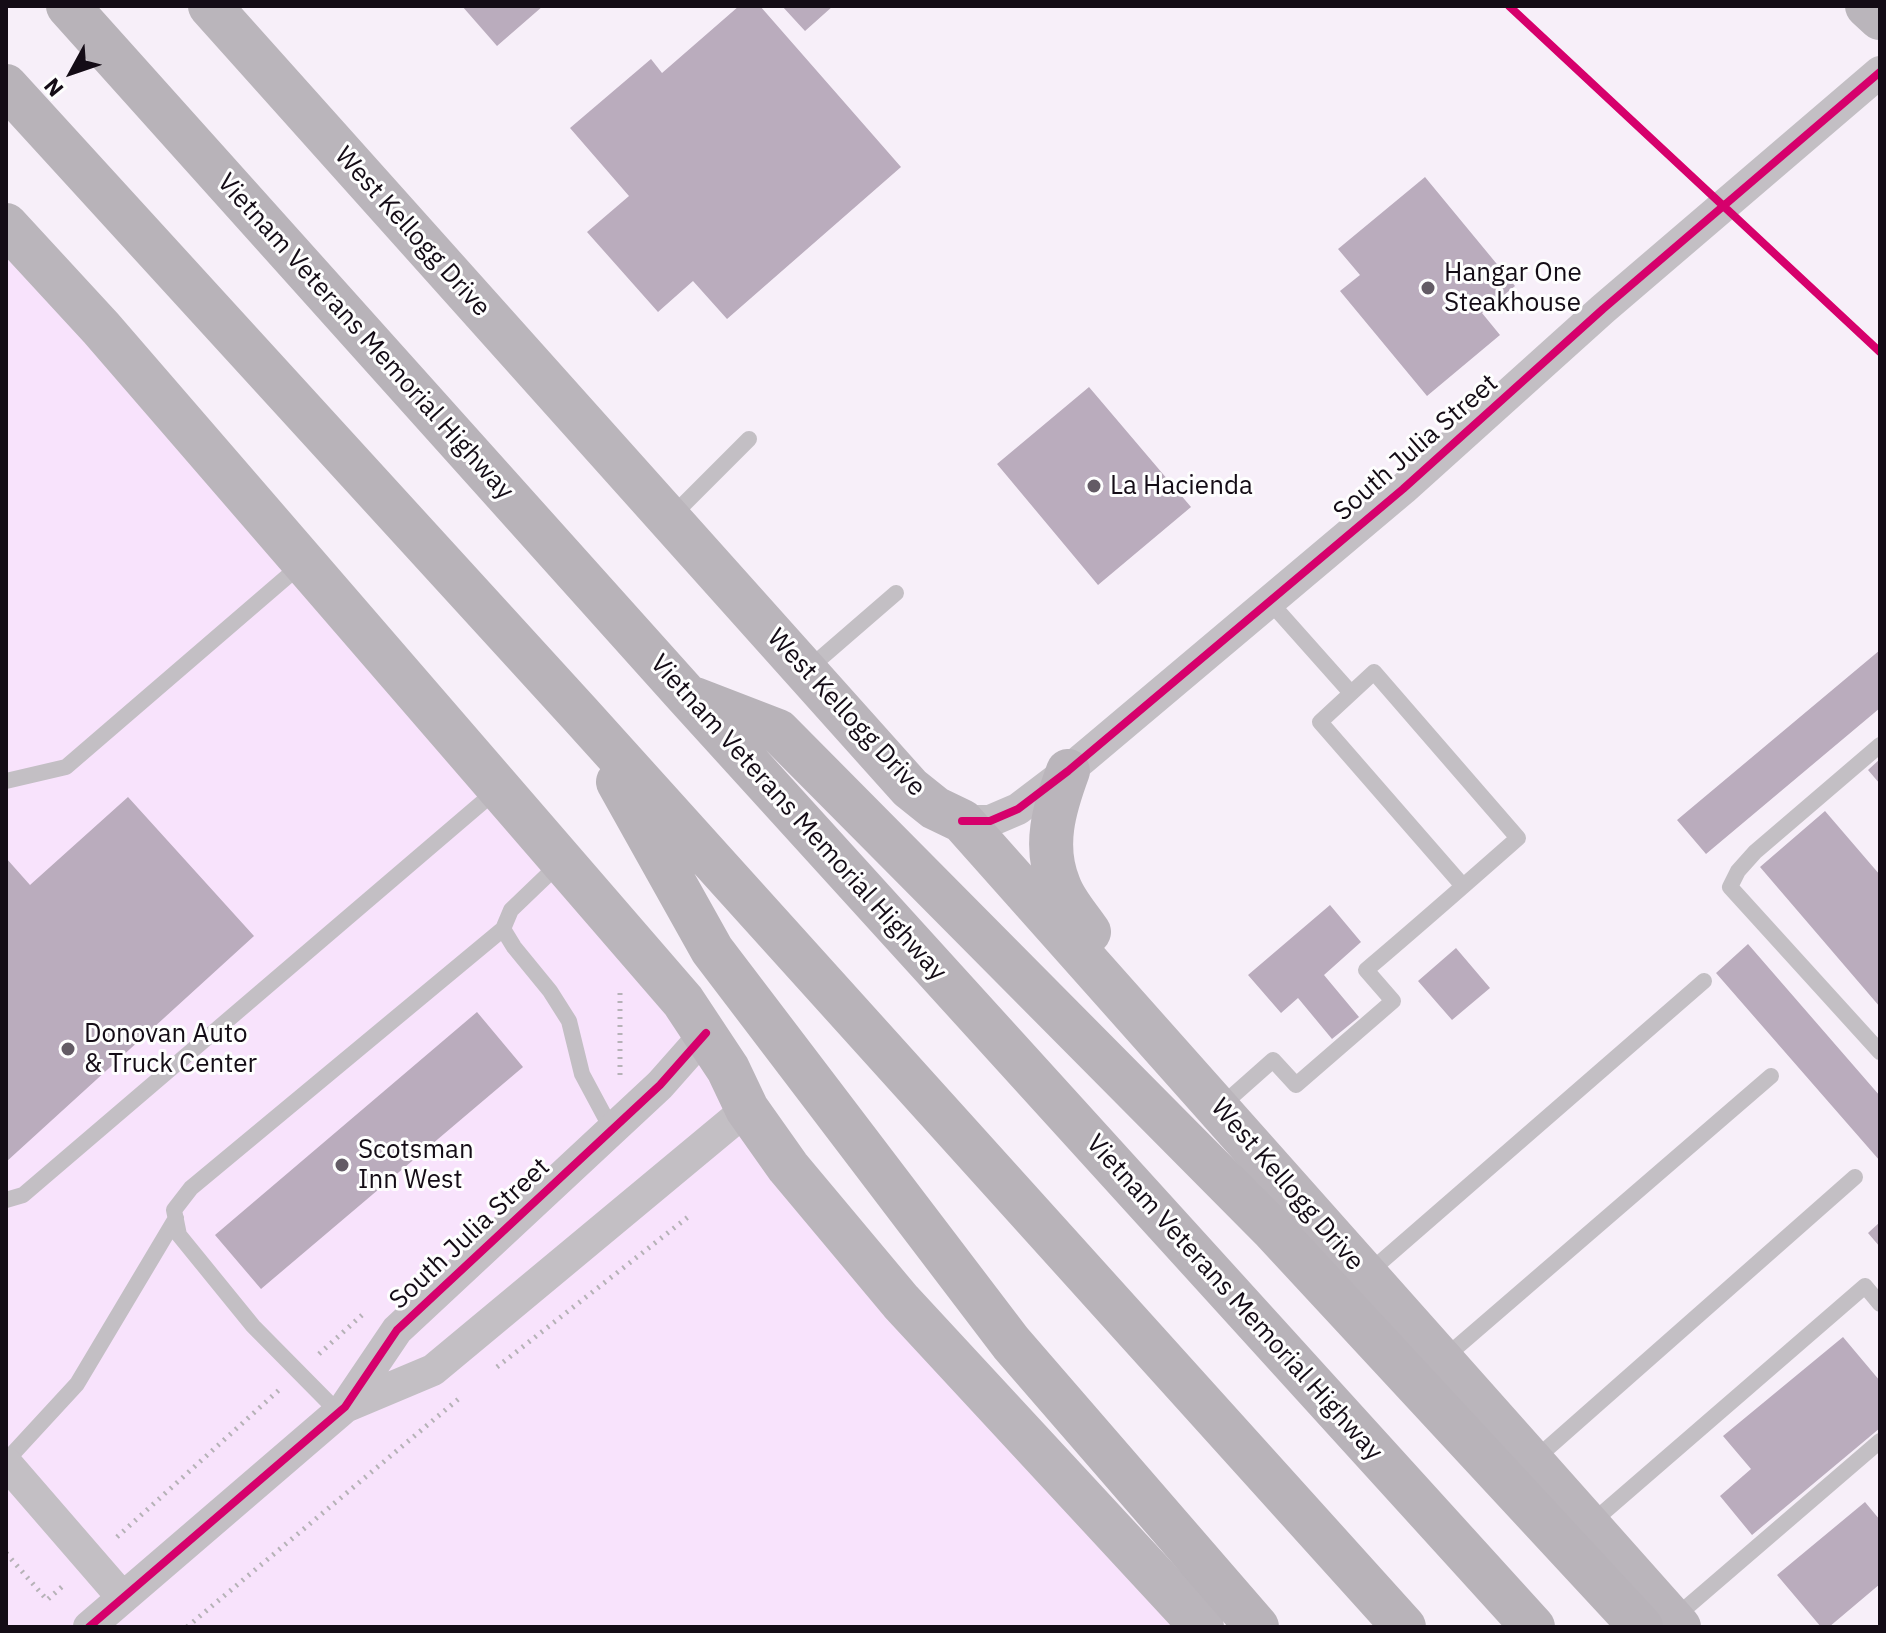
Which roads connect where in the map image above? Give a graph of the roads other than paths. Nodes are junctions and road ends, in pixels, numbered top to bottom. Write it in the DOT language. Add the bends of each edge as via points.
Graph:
graph roads {
  1 [pos="68,6"];
  2 [pos="210,6"];
  3 [pos="1867,6"];
  4 [pos="1880,18"];
  5 [pos="1880,72"];
  6 [pos="6,86"];
  7 [pos="6,225"];
  8 [pos="749,439"];
  9 [pos="669,518"];
  10 [pos="304,562"];
  11 [pos="896,593"];
  12 [pos="1270,602"];
  13 [pos="806,671"];
  14 [pos="1351,693"];
  15 [pos="687,696"];
  16 [pos="579,713"];
  17 [pos="1880,745"];
  18 [pos="1068,771"];
  19 [pos="6,781"];
  20 [pos="499,788"];
  21 [pos="962,821"];
  22 [pos="562,861"];
  23 [pos="1463,886"];
  24 [pos="503,929"];
  25 [pos="1704,981"];
  26 [pos="706,1033"];
  27 [pos="1168,1051"];
  28 [pos="1880,1052"];
  29 [pos="1771,1076"];
  30 [pos="1219,1108"];
  31 [pos="747,1109"];
  32 [pos="605,1116"];
  33 [pos="1855,1177"];
  34 [pos="6,1200"];
  35 [pos="176,1218"];
  36 [pos="1366,1275"];
  37 [pos="1880,1304"];
  38 [pos="1442,1360"];
  39 [pos="342,1409"];
  40 [pos="1880,1441"];
  41 [pos="6,1462"];
  42 [pos="1532,1462"];
  43 [pos="1588,1525"];
  44 [pos="123,1598"];
  45 [pos="1664,1625"];
  46 [pos="89,1627"];
  47 [pos="1202,1627"];
  48 [pos="1257,1627"];
  49 [pos="1404,1627"];
  50 [pos="1533,1627"];
  1 -- 15 [label="highway, Vietnam Veterans Memorial Highway"];
  2 -- 9 [label="main road, West Kellogg Drive"];
  3 -- 4 [label="main road"];
  5 -- 12 [label="street, South Julia Street"];
  6 -- 16 [label="highway"];
  7 -- 10 [label="main road"];
  8 -- 9 [label="lane"];
  9 -- 13 [label="main road, West Kellogg Drive"];
  10 -- 19 [label="lane" via="66,767"];
  10 -- 20 [label="main road"];
  11 -- 13 [label="lane"];
  12 -- 14 [label="lane"];
  12 -- 18 [label="street, South Julia Street"];
  13 -- 21 [label="main road, West Kellogg Drive" via="910,788"];
  14 -- 23 [label="lane" via="1320,722"];
  14 -- 23 [label="lane" via="1374,672 1518,838"];
  15 -- 45 [label="highway" via="778,731"];
  15 -- 50 [label="highway, Vietnam Veterans Memorial Highway"];
  16 -- 48 [label="highway" via="712,950 1011,1343"];
  16 -- 49 [label="highway"];
  17 -- 28 [label="lane" via="1755,852 1730,887"];
  18 -- 21 [label="street, South Julia Street" via="1018,809 990,821"];
  18 -- 27 [label="main road" via="1050,837 1059,888"];
  20 -- 22 [label="main road"];
  20 -- 34 [label="lane" via="23,1195"];
  21 -- 27 [label="main road, West Kellogg Drive"];
  22 -- 24 [label="lane" via="511,910"];
  22 -- 26 [label="main road"];
  23 -- 30 [label="lane" via="1366,970 1393,1001 1296,1085 1273,1060"];
  24 -- 32 [label="lane" via="569,1021 582,1074"];
  24 -- 35 [label="lane" via="191,1188 174,1210"];
  25 -- 36 [label="lane"];
  26 -- 31 [label="main road"];
  26 -- 32 [label="street, South Julia Street" via="660,1085"];
  27 -- 30 [label="main road, West Kellogg Drive"];
  29 -- 38 [label="lane"];
  30 -- 36 [label="main road, West Kellogg Drive"];
  31 -- 39 [label="street, South Julia Street" via="433,1370"];
  31 -- 47 [label="main road" via="788,1167 901,1302"];
  32 -- 39 [label="street, South Julia Street" via="397,1330"];
  33 -- 42 [label="lane"];
  35 -- 39 [label="lane" via="179,1235 253,1326"];
  35 -- 41 [label="lane" via="77,1384"];
  36 -- 38 [label="main road, West Kellogg Drive"];
  37 -- 43 [label="lane" via="1865,1286"];
  38 -- 42 [label="main road, West Kellogg Drive"];
  39 -- 44 [label="street, South Julia Street"];
  40 -- 45 [label="lane"];
  41 -- 44 [label="street"];
  42 -- 43 [label="main road, West Kellogg Drive"];
  43 -- 45 [label="main road, West Kellogg Drive"];
  44 -- 46 [label="street, South Julia Street"];
}
